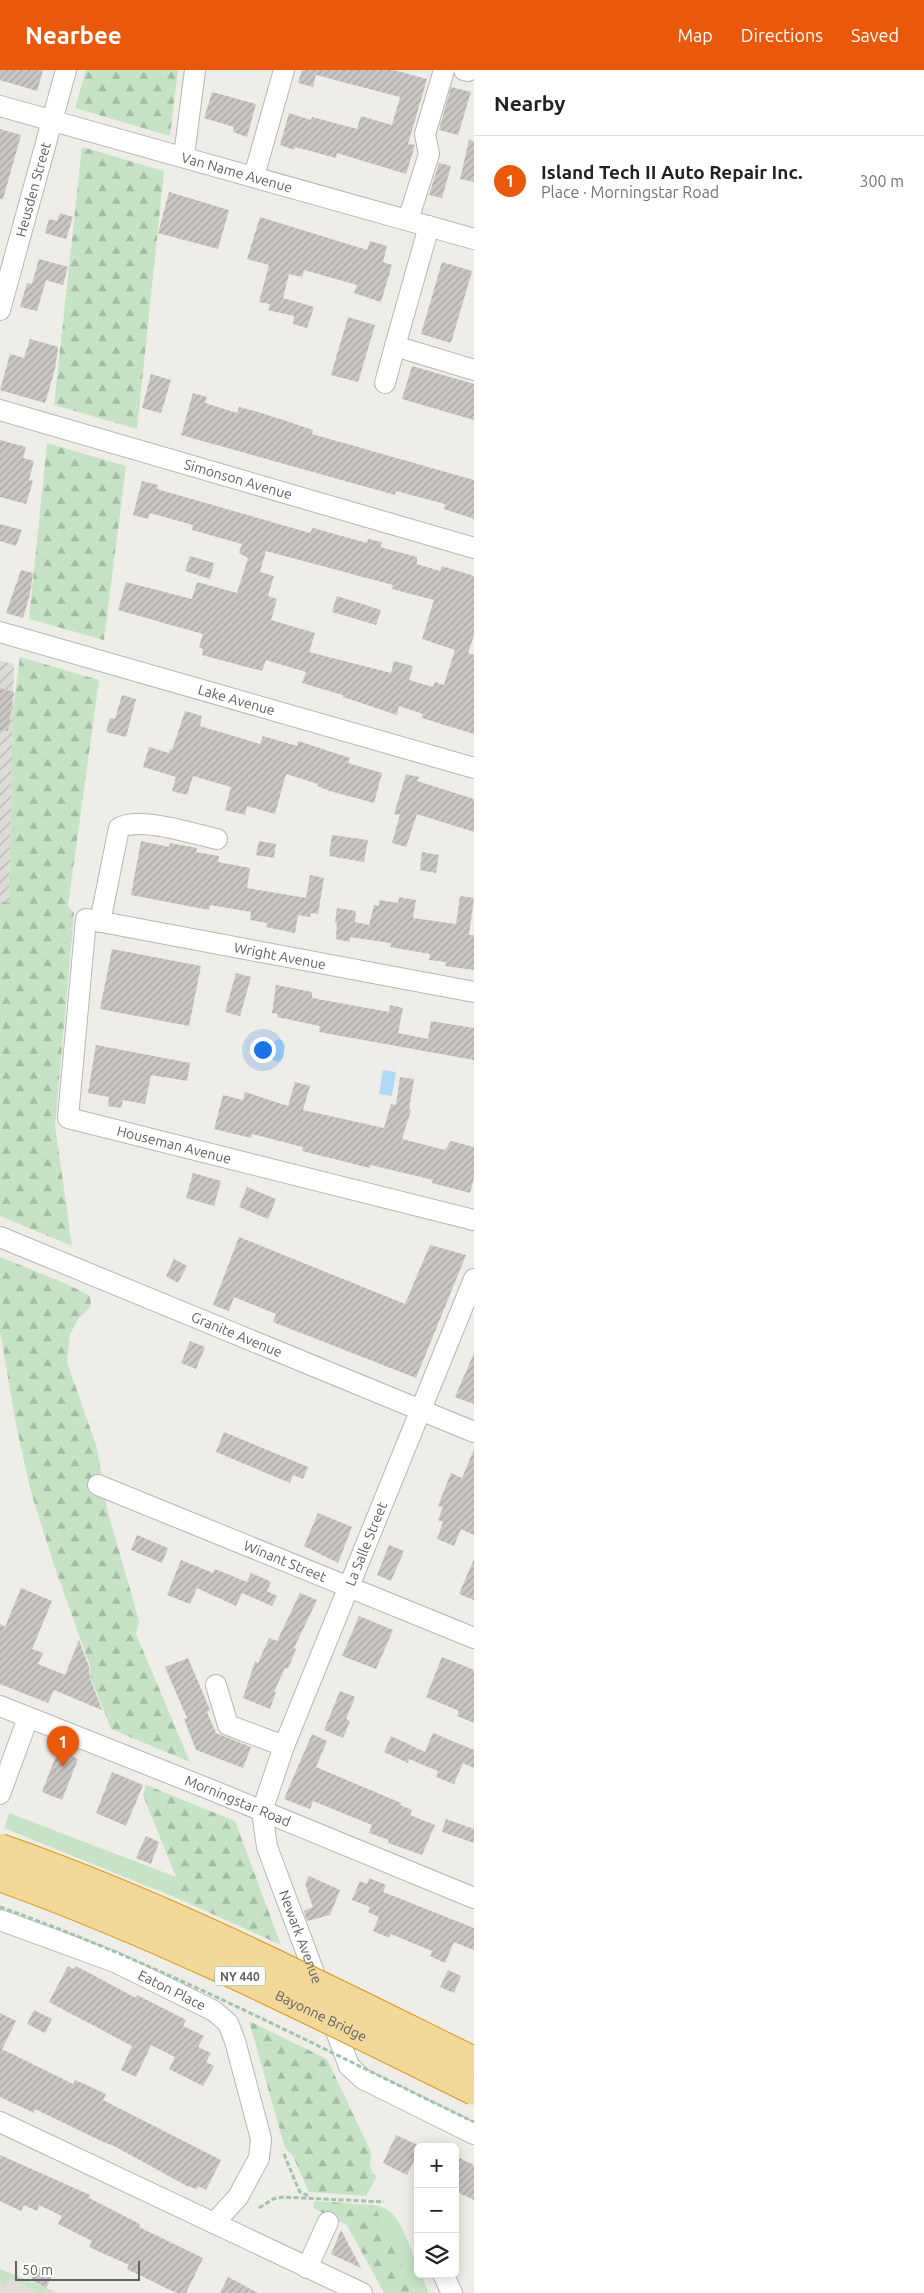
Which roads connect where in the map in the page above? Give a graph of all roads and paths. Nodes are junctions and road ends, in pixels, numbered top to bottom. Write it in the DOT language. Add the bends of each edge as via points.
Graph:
graph roads {
  1 [pos="66,70"];
  2 [pos="195,70"];
  3 [pos="284,70"];
  4 [pos="444,70"];
  5 [pos="0,106"];
  6 [pos="52,121"];
  7 [pos="179,155"];
  8 [pos="254,176"];
  9 [pos="408,220"];
  10 [pos="429,226"];
  11 [pos="474,239"];
  12 [pos="0,310"];
  13 [pos="395,346"];
  14 [pos="474,370"];
  15 [pos="385,383"];
  16 [pos="0,410"];
  17 [pos="474,548"];
  18 [pos="0,632"];
  19 [pos="474,768"];
  20 [pos="218,839"];
  21 [pos="93,920"];
  22 [pos="474,992"];
  23 [pos="474,1220"];
  24 [pos="0,1237"];
  25 [pos="474,1279"];
  26 [pos="420,1410"];
  27 [pos="474,1432"];
  28 [pos="98,1485"];
  29 [pos="348,1586"];
  30 [pos="474,1638"];
  31 [pos="216,1685"];
  32 [pos="0,1706"];
  33 [pos="28,1718"];
  34 [pos="284,1746"];
  35 [pos="0,1794"];
  36 [pos="262,1811"];
  37 [pos="0,1848"];
  38 [pos="0,1877"];
  39 [pos="474,1898"];
  40 [pos="0,1907"];
  41 [pos="0,1920"];
  42 [pos="474,2061"];
  43 [pos="474,2091"];
  44 [pos="0,2122"];
  45 [pos="474,2122"];
  46 [pos="474,2134"];
  47 [pos="284,2154"];
  48 [pos="310,2197"];
  49 [pos="384,2202"];
  50 [pos="259,2208"];
  51 [pos="328,2222"];
  52 [pos="214,2223"];
  53 [pos="307,2268"];
  54 [pos="445,2278"];
  55 [pos="362,2293"];
  56 [pos="452,2293"];
  1 -- 6 [label="street, Heusden Street"];
  2 -- 7 [label="street"];
  3 -- 8 [label="street"];
  4 -- 9 [label="street" via="426,134 429,154"];
  5 -- 6 [label="street, Van Name Avenue"];
  6 -- 7 [label="street, Van Name Avenue"];
  6 -- 12 [label="street, Heusden Street"];
  7 -- 8 [label="street, Van Name Avenue"];
  8 -- 9 [label="street, Van Name Avenue"];
  9 -- 10 [label="street, Van Name Avenue"];
  10 -- 11 [label="street, Van Name Avenue"];
  10 -- 13 [label="street"];
  13 -- 14 [label="street"];
  13 -- 15 [label="street"];
  16 -- 17 [label="street, Simonson Avenue"];
  18 -- 19 [label="street, Lake Avenue"];
  20 -- 21 [label="street" via="141,823 127,823 119,828"];
  21 -- 22 [label="street, Wright Avenue"];
  21 -- 23 [label="street, Houseman Avenue" via="68,1118"];
  24 -- 26 [label="street, Granite Avenue"];
  25 -- 26 [label="street, La Salle Street"];
  26 -- 27 [label="street, Granite Avenue"];
  26 -- 29 [label="street, La Salle Street"];
  28 -- 29 [label="street, Winant Street"];
  29 -- 30 [label="street, Winant Street"];
  29 -- 34 [label="street, La Salle Street"];
  31 -- 34 [label="street" via="228,1724"];
  32 -- 33 [label="street, Morningstar Road"];
  33 -- 35 [label="street"];
  33 -- 36 [label="street, Morningstar Road"];
  34 -- 36 [label="street, La Salle Street"];
  36 -- 39 [label="street, Morningstar Road"];
  36 -- 46 [label="street, Newark Avenue" via="267,1847 349,2066 368,2082"];
  37 -- 42 [label="highway, Bayonne Bridge / NY 440, bridge" via="175,1916"];
  38 -- 43 [label="highway, Bayonne Bridge / NY 440, bridge" via="206,1960"];
  40 -- 45 [label="path, Bayonne Bridge, bridge" via="212,1994"];
  41 -- 52 [label="street, Eaton Place" via="115,1962 166,1986 228,2023 261,2138 259,2158 238,2197"];
  44 -- 52 [label="street"];
  47 -- 48 [label="path" via="300,2192"];
  48 -- 49 [label="path"];
  48 -- 50 [label="path" via="283,2197"];
  51 -- 53 [label="street"];
  52 -- 53 [label="street"];
  53 -- 55 [label="street"];
  54 -- 56 [label="street"];
}
